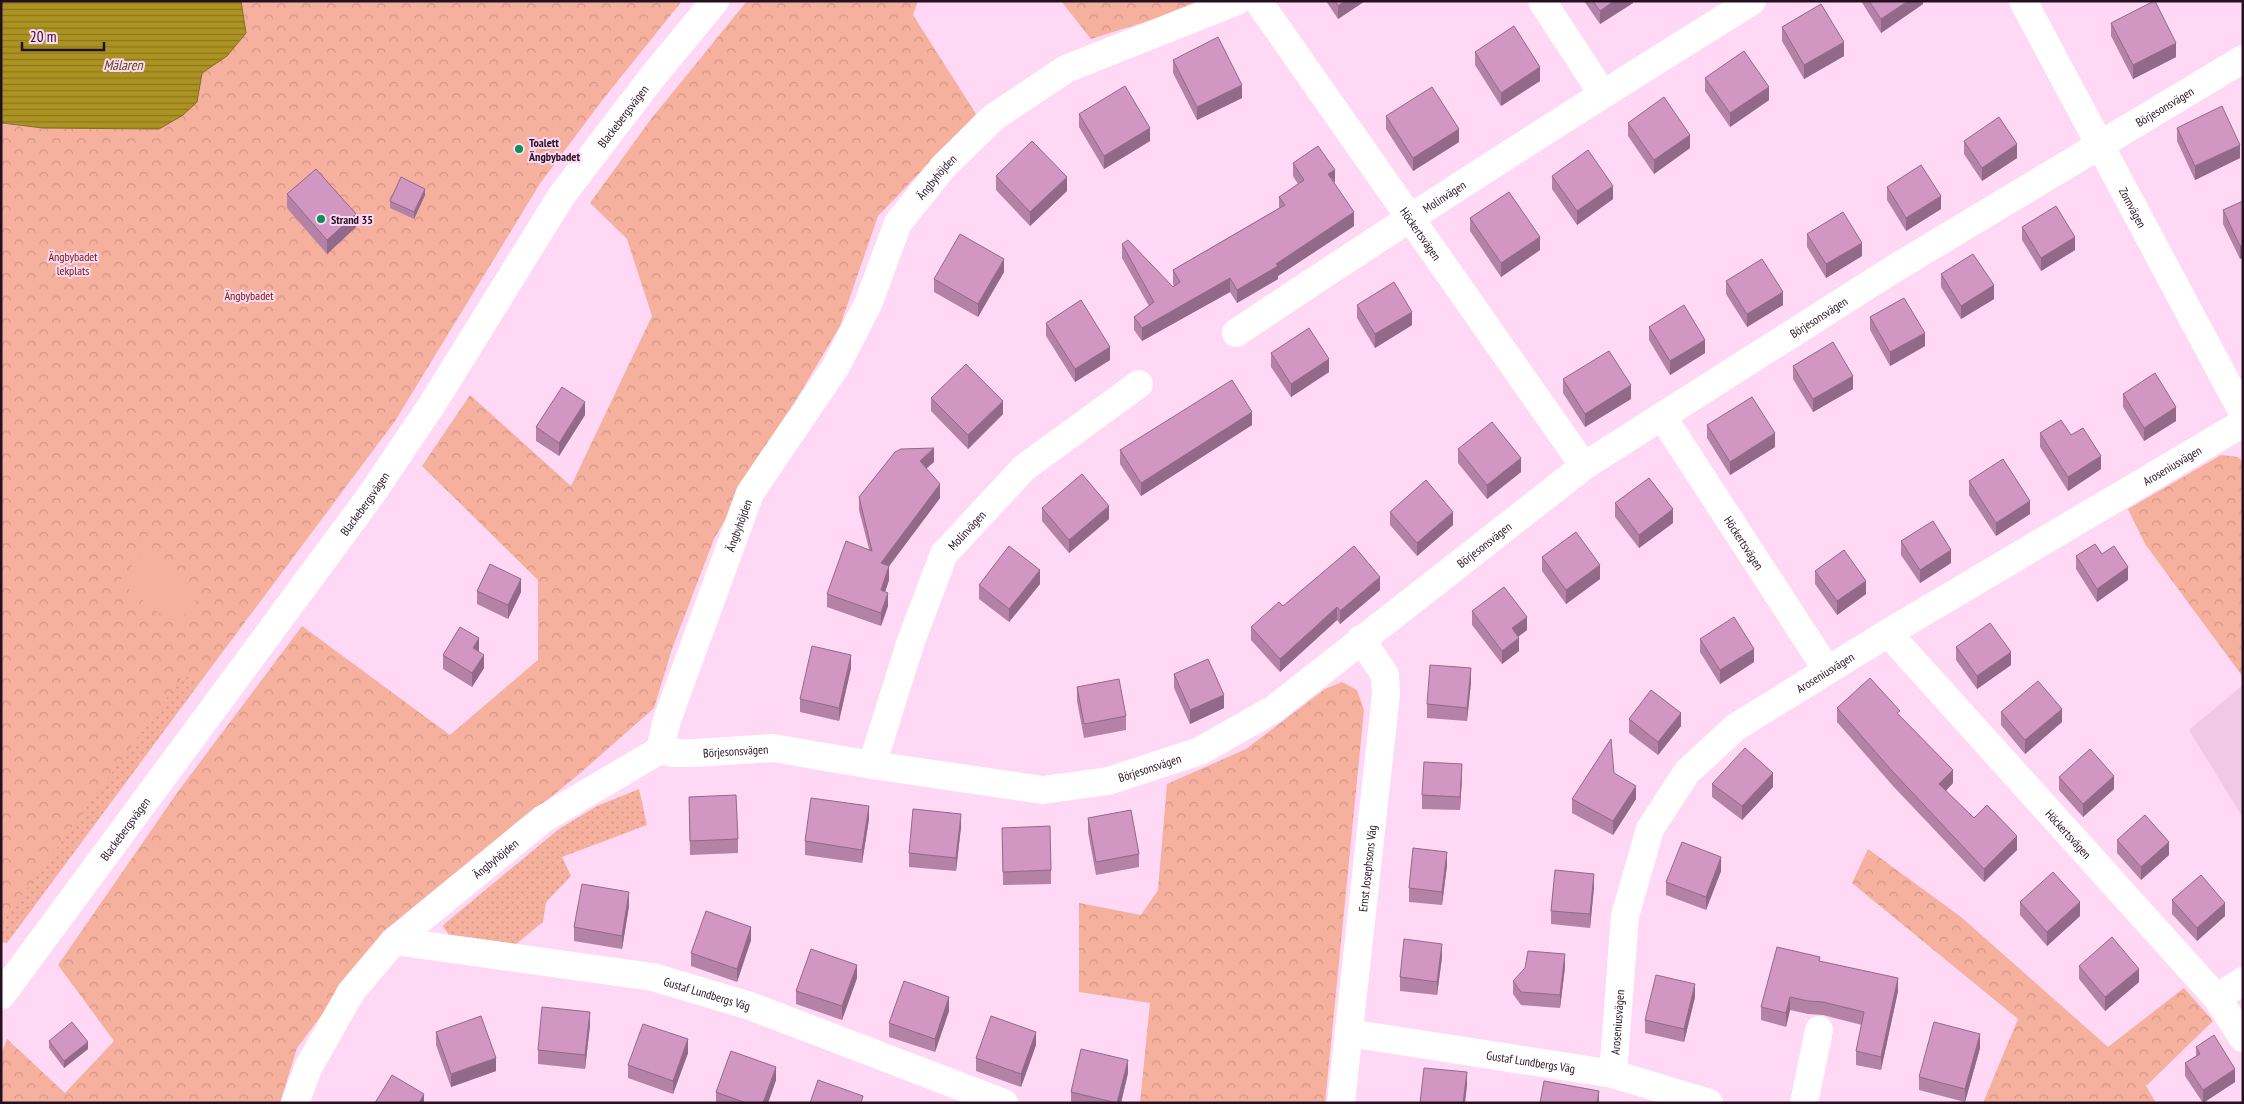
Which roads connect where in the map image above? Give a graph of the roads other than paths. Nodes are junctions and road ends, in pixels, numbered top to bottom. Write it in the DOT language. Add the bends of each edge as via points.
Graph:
graph roads {
  1 [pos="716,1"];
  2 [pos="1237,1"];
  3 [pos="1258,1"];
  4 [pos="1542,1"];
  5 [pos="1752,1"];
  6 [pos="2023,1"];
  7 [pos="2243,59"];
  8 [pos="1602,93"];
  9 [pos="2099,146"];
  10 [pos="1410,216"];
  11 [pos="1236,333"];
  12 [pos="1139,384"];
  13 [pos="2243,413"];
  14 [pos="1662,416"];
  15 [pos="2243,423"];
  16 [pos="1584,466"];
  17 [pos="1888,633"];
  18 [pos="1361,639"];
  19 [pos="1827,670"];
  20 [pos="660,750"];
  21 [pos="872,765"];
  22 [pos="394,941"];
  23 [pos="2243,981"];
  24 [pos="1,996"];
  25 [pos="2217,998"];
  26 [pos="1819,1030"];
  27 [pos="1349,1033"];
  28 [pos="2243,1038"];
  29 [pos="1613,1074"];
  30 [pos="295,1103"];
  31 [pos="1004,1103"];
  32 [pos="1341,1103"];
  33 [pos="1709,1103"];
  34 [pos="1804,1103"];
  1 -- 24 [label="street, Blackebergsvägen" via="653,76 562,195 433,403 371,495"];
  2 -- 20 [label="street, Ängbyhöjden" via="1066,69 994,117 943,167 898,223 868,304 835,368 750,492 667,720"];
  3 -- 10 [label="street, Höckertsvägen"];
  4 -- 8 [label="street"];
  5 -- 8 [label="street, Molinvägen"];
  6 -- 9 [label="street, Zornvägen"];
  7 -- 9 [label="street, Börjesonsvägen"];
  8 -- 10 [label="street, Molinvägen"];
  9 -- 13 [label="street, Zornvägen"];
  9 -- 14 [label="street, Börjesonsvägen" via="1892,270"];
  10 -- 11 [label="street, Molinvägen"];
  10 -- 16 [label="street, Höckertsvägen"];
  12 -- 21 [label="street, Molinvägen" via="1024,468 944,554 911,641"];
  14 -- 16 [label="street, Börjesonsvägen"];
  14 -- 19 [label="street, Höckertsvägen"];
  15 -- 17 [label="street, Aroseniusvägen"];
  16 -- 18 [label="street, Börjesonsvägen"];
  17 -- 19 [label="street, Aroseniusvägen"];
  17 -- 25 [label="street, Höckertsvägen"];
  18 -- 21 [label="street, Börjesonsvägen" via="1274,709 1200,751 1108,780 1043,790"];
  18 -- 27 [label="street, Ernst Josephsons Väg" via="1385,676 1386,694"];
  19 -- 29 [label="street, Aroseniusvägen" via="1736,727 1687,772 1650,830 1625,916"];
  20 -- 21 [label="street, Börjesonsvägen" via="672,754 773,748"];
  20 -- 22 [label="street, Ängbyhöjden" via="543,818"];
  22 -- 30 [label="street, Ängbyhöjden" via="351,992 308,1068"];
  22 -- 31 [label="street, Gustaf Lundbergs Väg" via="653,977 750,1006"];
  23 -- 25 [label="street"];
  25 -- 28 [label="street, Höckertsvägen"];
  26 -- 34 [label="street"];
  27 -- 29 [label="street, Gustaf Lundbergs Väg"];
  27 -- 32 [label="street, Ernst Josephsons Väg"];
  29 -- 33 [label="street, Gustaf Lundbergs Väg"];
}
